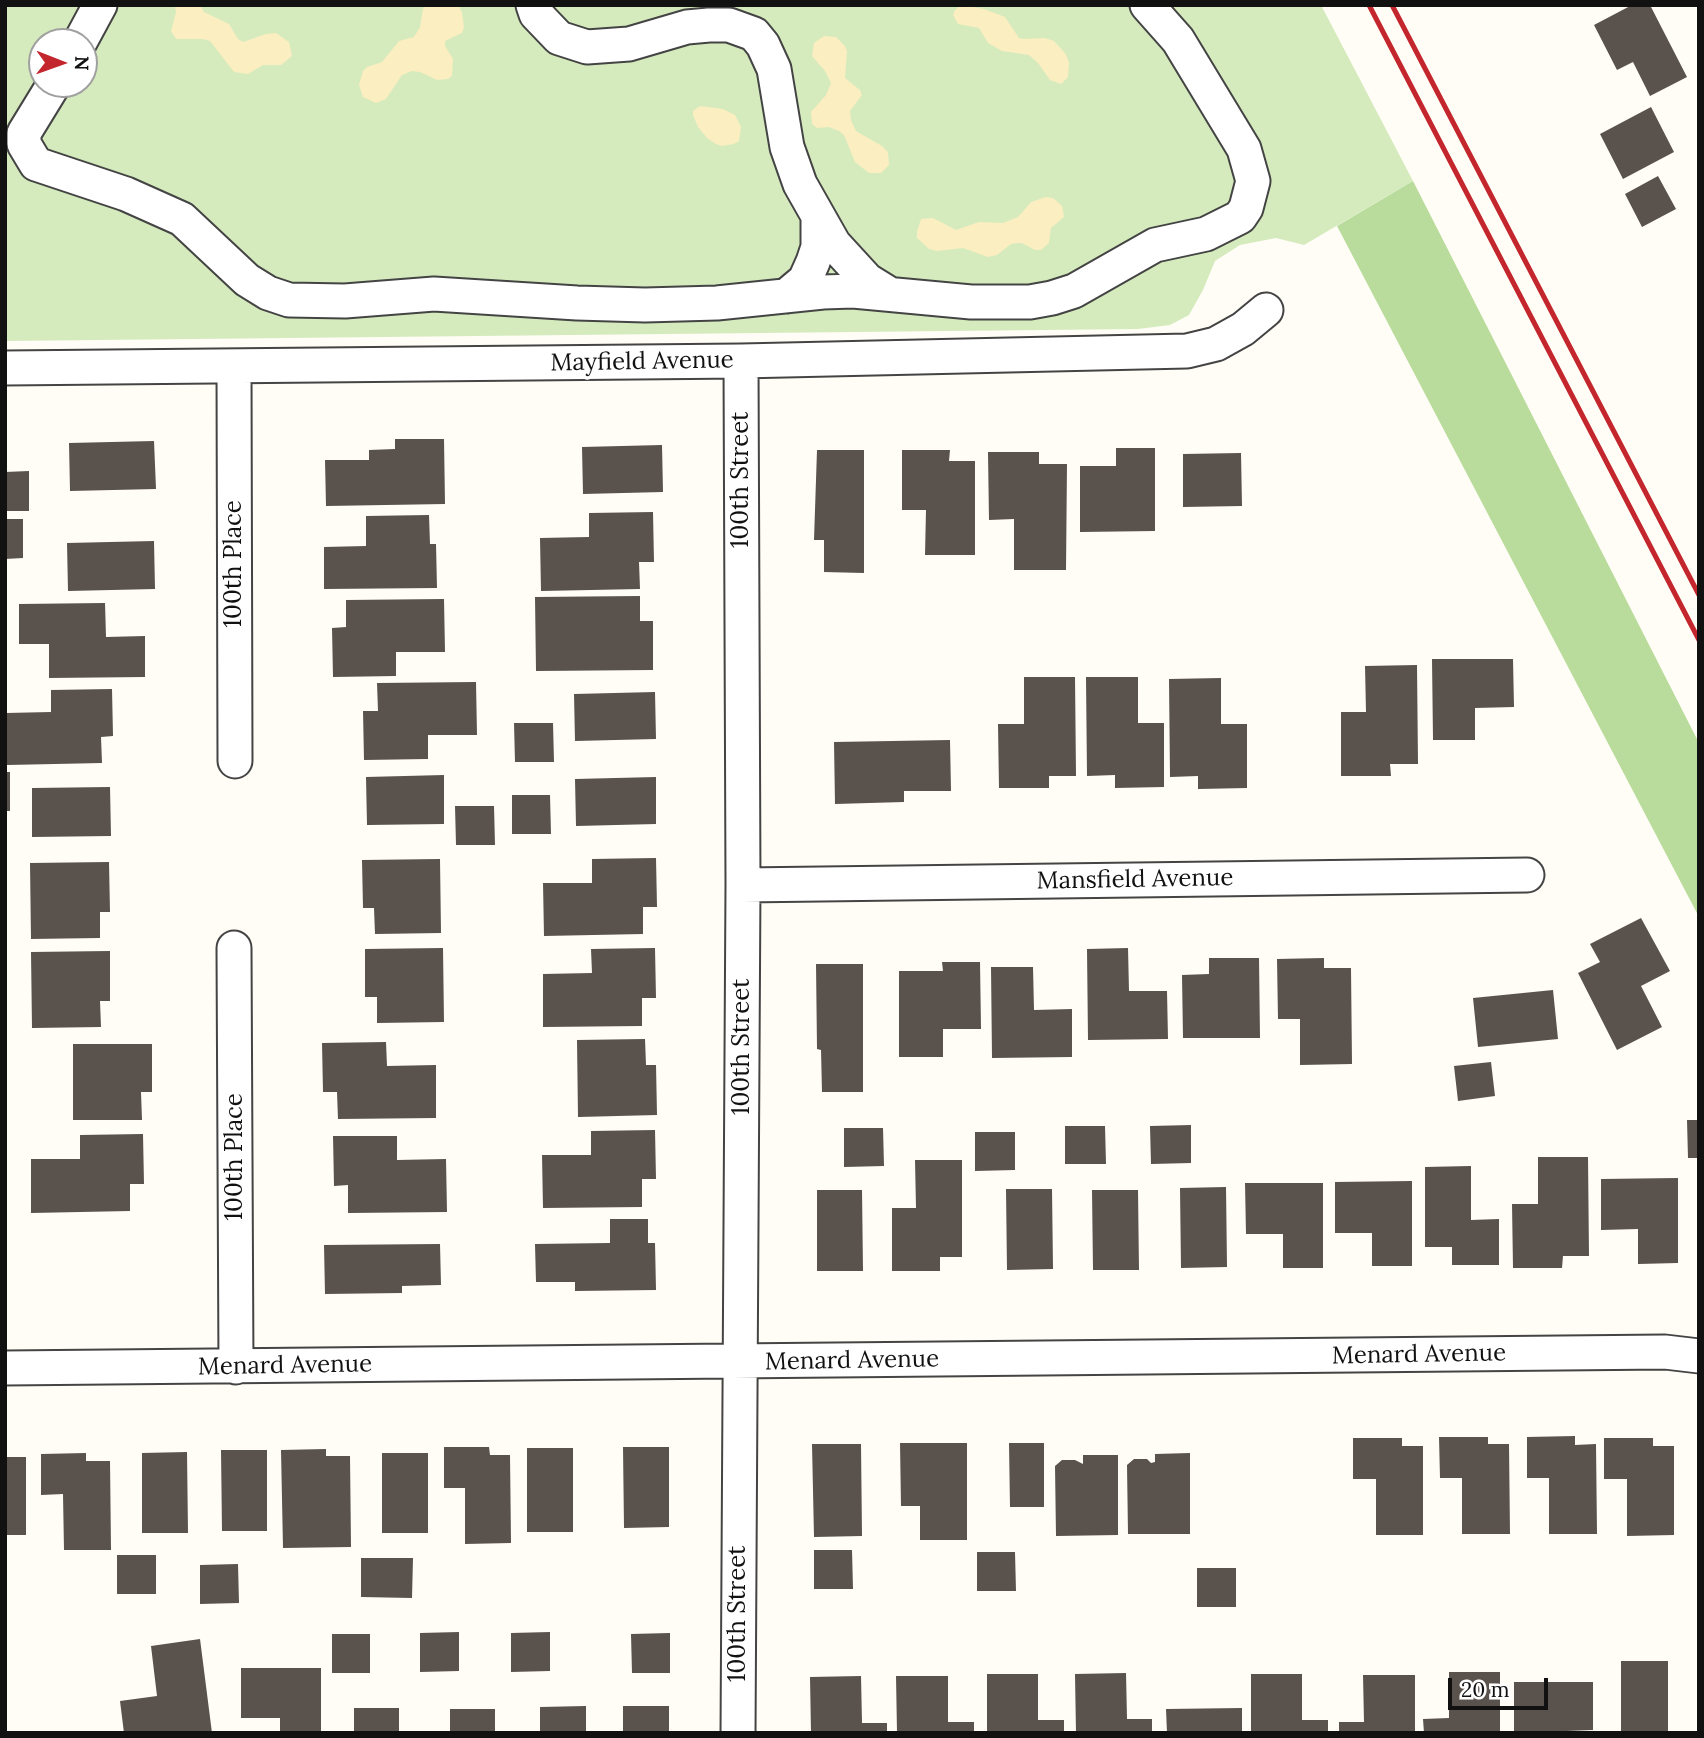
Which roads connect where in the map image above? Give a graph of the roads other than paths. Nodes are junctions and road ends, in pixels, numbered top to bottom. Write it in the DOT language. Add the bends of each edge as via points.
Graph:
graph roads {
  1 [pos="100,5"];
  2 [pos="533,5"];
  3 [pos="1147,5"];
  4 [pos="747,18"];
  5 [pos="88,28"];
  6 [pos="45,98"];
  7 [pos="818,218"];
  8 [pos="888,293"];
  9 [pos="786,296"];
  10 [pos="1266,310"];
  11 [pos="741,361"];
  12 [pos="234,367"];
  13 [pos="5,368"];
  14 [pos="235,761"];
  15 [pos="1527,875"];
  16 [pos="743,885"];
  17 [pos="234,948"];
  18 [pos="1699,1356"];
  19 [pos="739,1362"];
  20 [pos="236,1367"];
  21 [pos="5,1368"];
  22 [pos="738,1733"];
  1 -- 5 [label="street"];
  2 -- 4 [label="street" via="559,38 587,47 629,44 687,27 729,25"];
  3 -- 8 [label="street" via="1178,40 1244,149 1253,181 1240,217 1206,234 1155,245 1074,291 1052,298 971,302"];
  4 -- 7 [label="street" via="770,57 792,164"];
  6 -- 9 [label="street" via="24,133 24,144 36,164 126,194 182,219 247,280 289,300 434,294 645,304"];
  7 -- 8 [label="street" via="850,262"];
  7 -- 9 [label="street" via="813,262 805,280"];
  8 -- 9 [label="street"];
  10 -- 11 [label="street, Mayfield Avenue" via="1216,344 1187,351"];
  11 -- 12 [label="street, Mayfield Avenue"];
  11 -- 16 [label="street, 100th Street"];
  12 -- 13 [label="street, Mayfield Avenue"];
  12 -- 14 [label="street, 100th Place"];
  15 -- 16 [label="street, Mansfield Avenue"];
  16 -- 19 [label="street, 100th Street"];
  17 -- 20 [label="street, 100th Place"];
  18 -- 19 [label="street, Menard Avenue" via="1665,1352"];
  19 -- 20 [label="street, Menard Avenue"];
  19 -- 22 [label="street, 100th Street"];
  20 -- 21 [label="street, Menard Avenue"];
}
